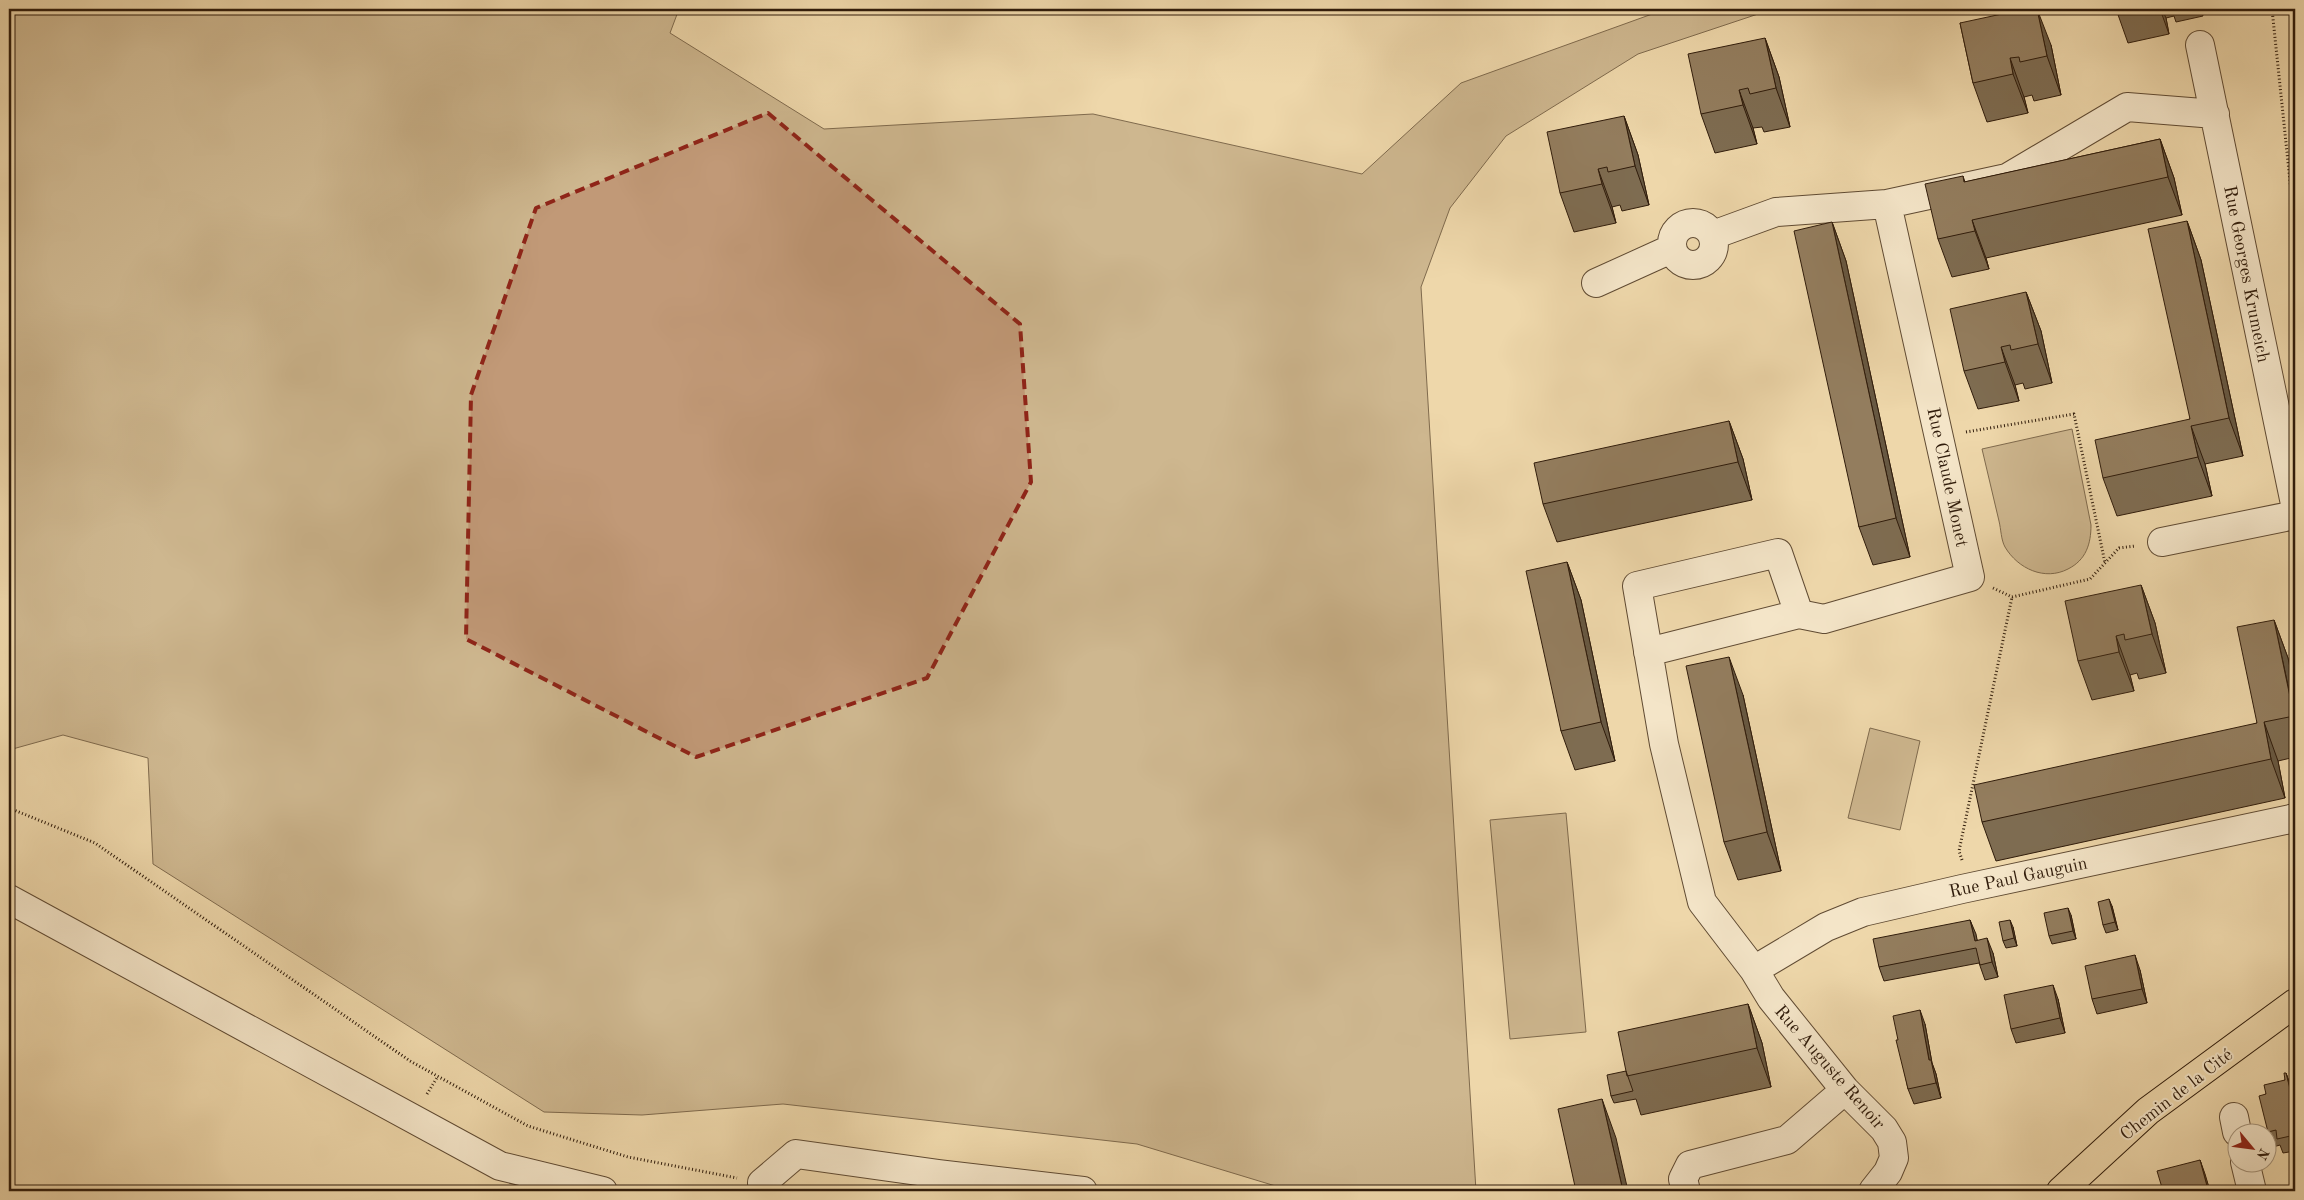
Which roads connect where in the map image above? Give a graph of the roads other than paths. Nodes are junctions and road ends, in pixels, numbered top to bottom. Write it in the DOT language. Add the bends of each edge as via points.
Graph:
graph roads {
  1 [pos="2200,45"];
  2 [pos="2214,114"];
  3 [pos="1887,204"];
  4 [pos="1596,283"];
  5 [pos="2291,465"];
  6 [pos="2295,504"];
  7 [pos="2295,515"];
  8 [pos="2162,542"];
  9 [pos="1799,614"];
  10 [pos="1648,652"];
  11 [pos="2295,818"];
  12 [pos="9,899"];
  13 [pos="1754,970"];
  14 [pos="2295,1003"];
  15 [pos="1845,1090"];
  16 [pos="2247,1172"];
  17 [pos="991,1186"];
  18 [pos="762,1187"];
  19 [pos="603,1191"];
  20 [pos="1083,1191"];
  21 [pos="1686,1191"];
  22 [pos="1873,1191"];
  23 [pos="2061,1191"];
  24 [pos="2252,1191"];
  1 -- 2 [label="street, Rue Georges Krumeich"];
  2 -- 3 [label="street" via="2127,107 2006,178"];
  2 -- 5 [label="street, Rue Georges Krumeich"];
  3 -- 4 [label="street" via="1776,212 1712,235 1714,248 1700,264 1687,265 1677,259 1671,249"];
  3 -- 9 [label="street, Rue Claude Monet" via="1970,577 1824,619"];
  5 -- 6 [label="street, Rue Georges Krumeich"];
  7 -- 8 [label="street"];
  9 -- 10 [label="street"];
  9 -- 10 [label="street" via="1778,553 1637,586"];
  10 -- 13 [label="street, Rue Auguste Renoir" via="1664,744 1702,902"];
  11 -- 13 [label="street, Rue Paul Gauguin" via="1863,912 1826,927"];
  12 -- 19 [label="street" via="500,1166"];
  13 -- 15 [label="street, Rue Auguste Renoir" via="1771,998"];
  14 -- 23 [label="main road, Chemin de la Cité" via="2148,1111"];
  15 -- 21 [label="street" via="1787,1140 1690,1165 1683,1179"];
  15 -- 22 [label="street, Rue Auguste Renoir" via="1884,1129 1892,1142 1894,1158"];
  16 -- 24 [label="street"];
  17 -- 18 [label="street" via="796,1154"];
  17 -- 20 [label="street"];
}
